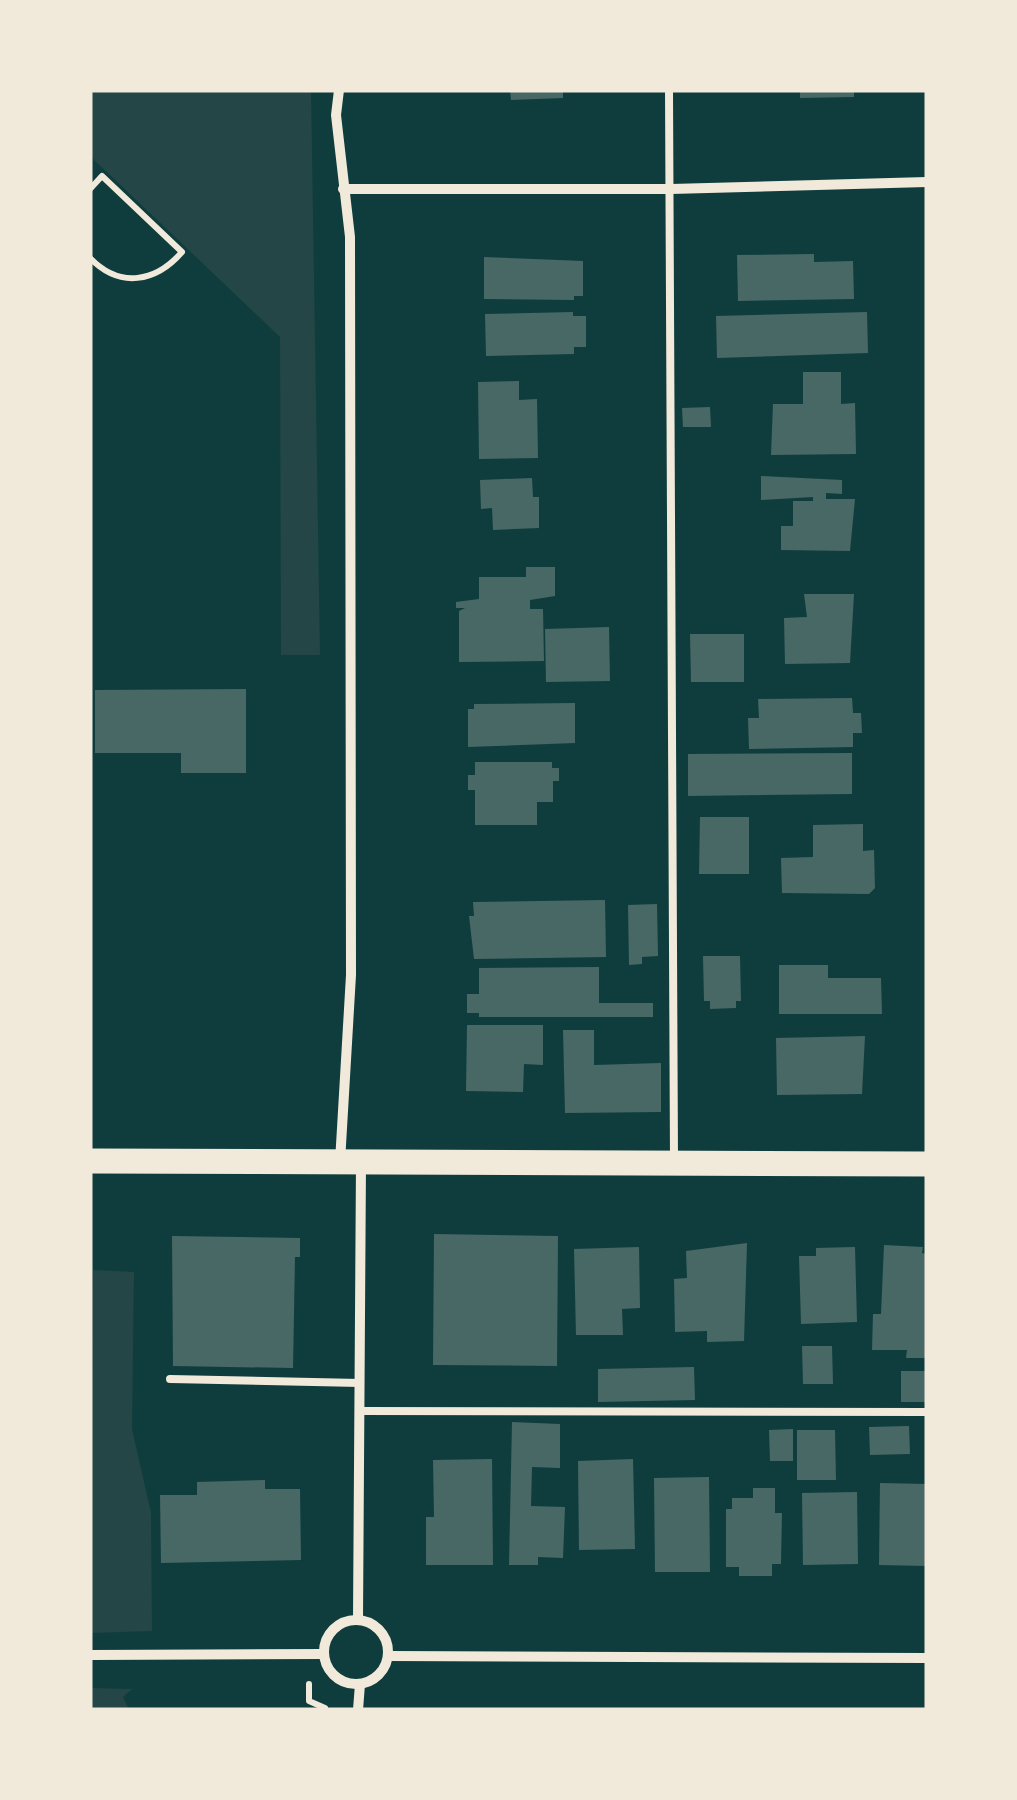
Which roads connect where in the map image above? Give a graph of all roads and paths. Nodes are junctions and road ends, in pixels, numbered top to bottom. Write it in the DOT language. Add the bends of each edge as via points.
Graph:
graph roads {
  1 [pos="339,90"];
  2 [pos="669,90"];
  3 [pos="927,182"];
  4 [pos="90,189"];
  5 [pos="343,189"];
  6 [pos="671,189"];
  7 [pos="90,258"];
  8 [pos="90,1162"];
  9 [pos="351,1162"];
  10 [pos="674,1163"];
  11 [pos="927,1164"];
  12 [pos="170,1380"];
  13 [pos="360,1383"];
  14 [pos="360,1411"];
  15 [pos="927,1412"];
  16 [pos="358,1620"];
  17 [pos="324,1654"];
  18 [pos="90,1655"];
  19 [pos="388,1656"];
  20 [pos="927,1658"];
  21 [pos="309,1684"];
  22 [pos="360,1684"];
  23 [pos="325,1708"];
  24 [pos="358,1710"];
  1 -- 5 [label="street"];
  2 -- 6 [label="lane"];
  3 -- 6 [label="street"];
  4 -- 7 [label="path" via="102,176 182,252 142,279 110,274"];
  5 -- 6 [label="street"];
  5 -- 9 [label="street" via="350,237 350,1056 340,1104"];
  6 -- 10 [label="lane"];
  8 -- 9 [label="main road"];
  9 -- 10 [label="main road"];
  9 -- 13 [label="street"];
  10 -- 11 [label="main road"];
  12 -- 13 [label="lane"];
  13 -- 14 [label="street"];
  14 -- 15 [label="lane"];
  14 -- 16 [label="street"];
  16 -- 17 [label="street" via="332,1630"];
  16 -- 19 [label="street" via="380,1630"];
  17 -- 18 [label="street"];
  17 -- 22 [label="street" via="336,1678"];
  19 -- 20 [label="street"];
  19 -- 22 [label="street" via="376,1678"];
  21 -- 23 [label="path" via="309,1701"];
  22 -- 24 [label="street"];
}
